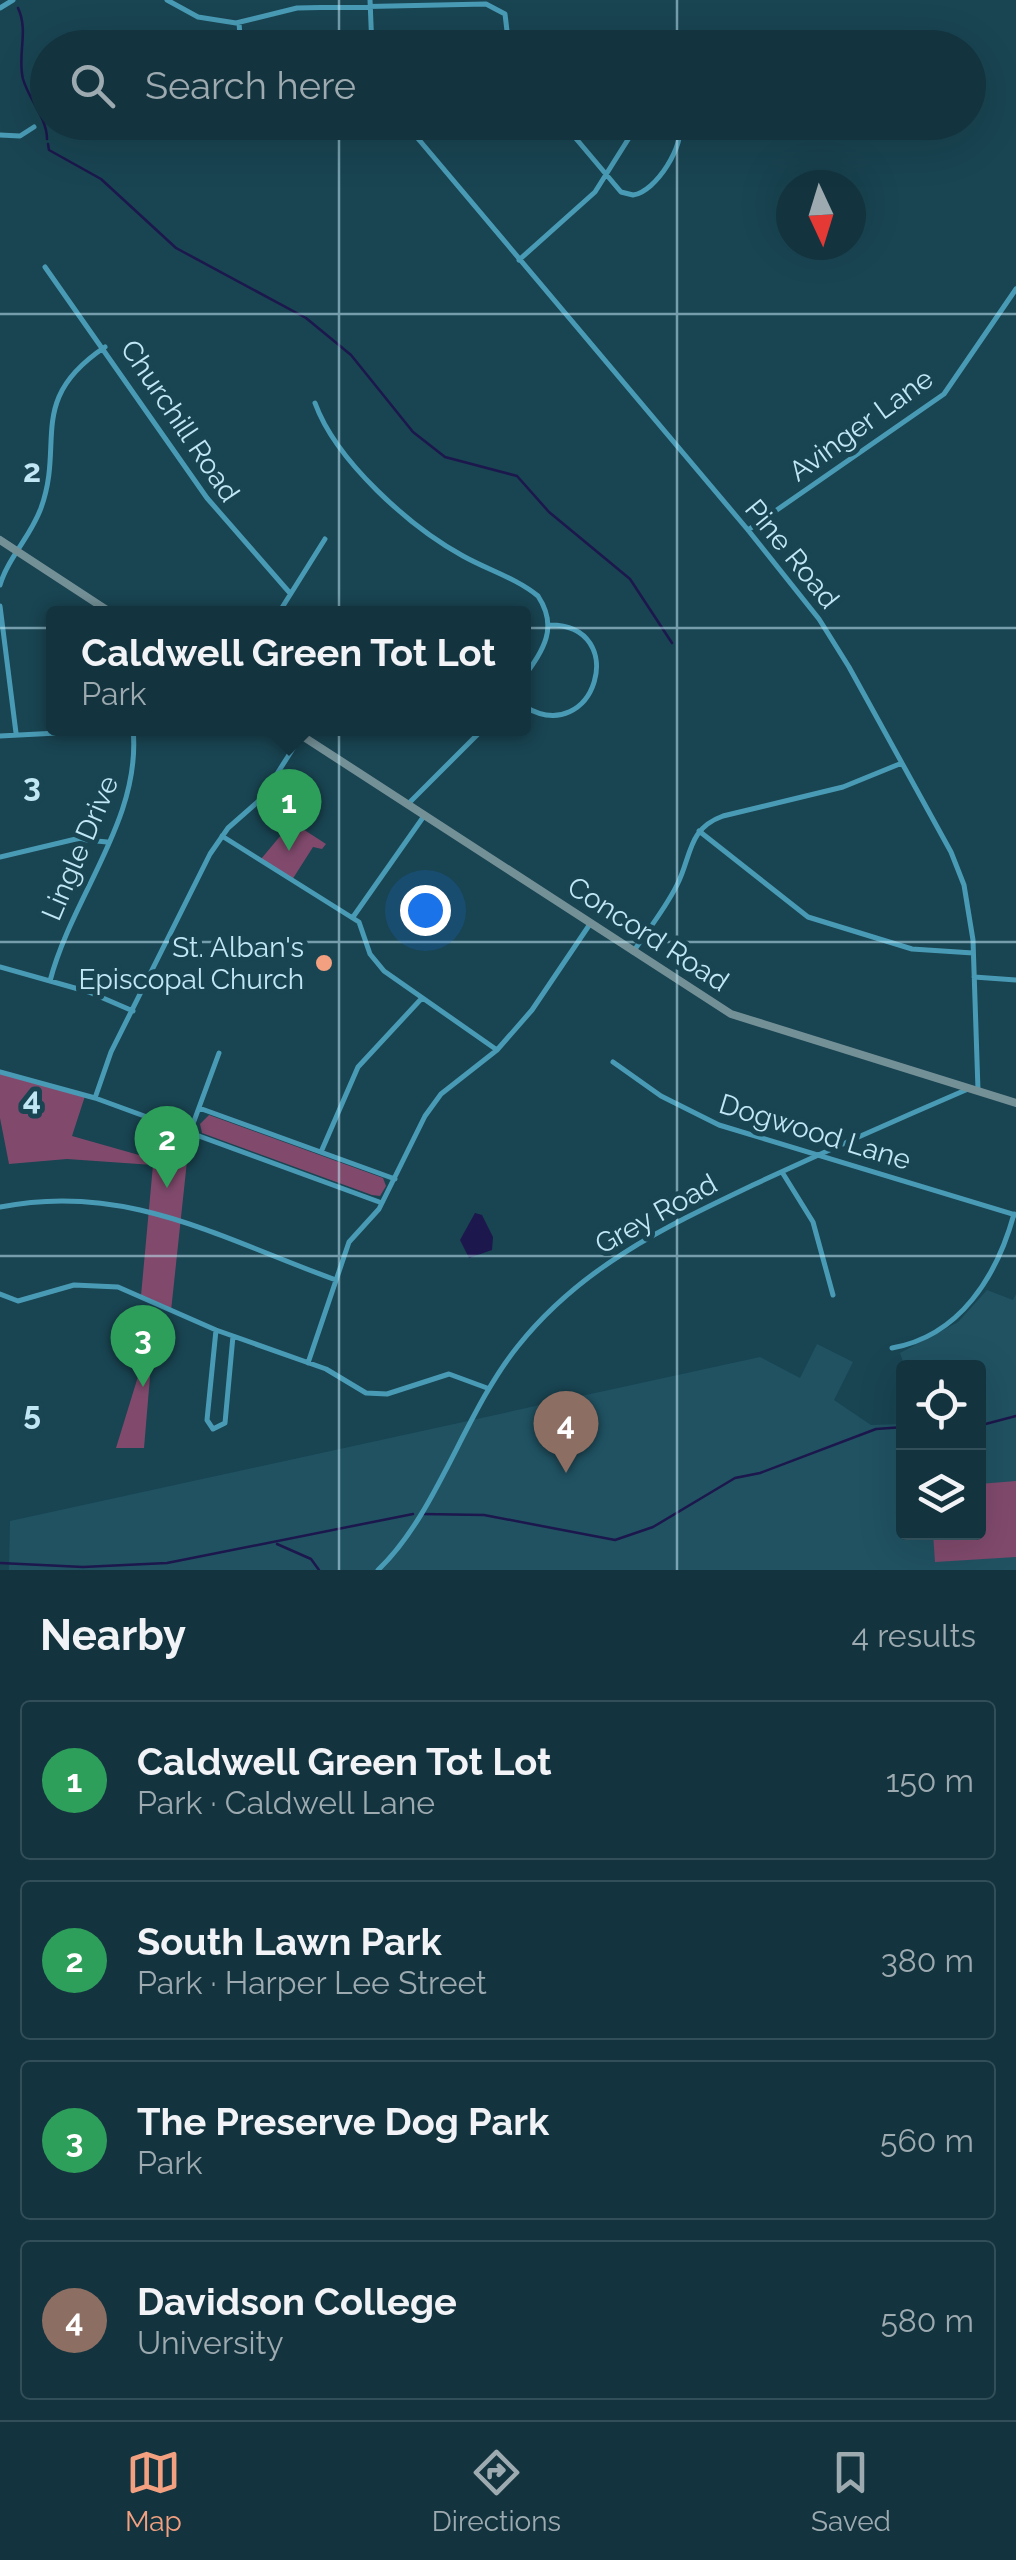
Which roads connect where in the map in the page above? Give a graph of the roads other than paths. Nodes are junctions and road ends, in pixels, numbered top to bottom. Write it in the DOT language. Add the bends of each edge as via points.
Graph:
graph roads {
  1 [pos="13,0"];
  2 [pos="168,0"];
  3 [pos="370,3"];
  4 [pos="0,8"];
  5 [pos="239,22"];
  6 [pos="240,30"];
  7 [pos="371,30"];
  8 [pos="508,30"];
  9 [pos="30,130"];
  10 [pos="0,135"];
  11 [pos="419,140"];
  12 [pos="578,140"];
  13 [pos="628,140"];
  14 [pos="679,140"];
  15 [pos="607,174"];
  16 [pos="519,260"];
  17 [pos="45,267"];
  18 [pos="1016,289"];
  19 [pos="105,347"];
  20 [pos="315,403"];
  21 [pos="748,530"];
  22 [pos="325,539"];
  23 [pos="0,540"];
  24 [pos="19,553"];
  25 [pos="0,585"];
  26 [pos="289,592"];
  27 [pos="0,606"];
  28 [pos="101,606"];
  29 [pos="282,606"];
  30 [pos="549,625"];
  31 [pos="531,667"];
  32 [pos="531,709"];
  33 [pos="46,732"];
  34 [pos="16,733"];
  35 [pos="0,736"];
  36 [pos="133,736"];
  37 [pos="302,736"];
  38 [pos="476,736"];
  39 [pos="902,763"];
  40 [pos="407,805"];
  41 [pos="424,816"];
  42 [pos="699,831"];
  43 [pos="222,836"];
  44 [pos="107,842"];
  45 [pos="0,858"];
  46 [pos="353,917"];
  47 [pos="590,924"];
  48 [pos="633,952"];
  49 [pos="973,953"];
  50 [pos="0,967"];
  51 [pos="974,978"];
  52 [pos="1016,980"];
  53 [pos="50,981"];
  54 [pos="422,998"];
  55 [pos="133,1011"];
  56 [pos="497,1050"];
  57 [pos="219,1053"];
  58 [pos="613,1062"];
  59 [pos="0,1072"];
  60 [pos="968,1089"];
  61 [pos="978,1092"];
  62 [pos="95,1098"];
  63 [pos="1016,1103"];
  64 [pos="199,1108"];
  65 [pos="190,1132"];
  66 [pos="322,1152"];
  67 [pos="816,1156"];
  68 [pos="782,1172"];
  69 [pos="395,1178"];
  70 [pos="382,1203"];
  71 [pos="0,1208"];
  72 [pos="1015,1214"];
  73 [pos="336,1280"];
  74 [pos="0,1294"];
  75 [pos="833,1295"];
  76 [pos="216,1330"];
  77 [pos="233,1336"];
  78 [pos="892,1348"];
  79 [pos="308,1363"];
  80 [pos="487,1388"];
  81 [pos="378,1570"];
  1 -- 4 [label="street"];
  2 -- 5 [label="street" via="198,17"];
  3 -- 5 [label="street" via="297,8"];
  3 -- 7 [label="street"];
  3 -- 8 [label="street" via="493,5"];
  5 -- 6 [label="street"];
  9 -- 10 [label="street"];
  11 -- 16 [label="street, Pine Road"];
  12 -- 15 [label="street"];
  13 -- 15 [label="street"];
  14 -- 15 [label="street" via="648,192 627,195"];
  15 -- 16 [label="street" via="580,209"];
  16 -- 21 [label="street, Pine Road"];
  17 -- 19 [label="street, Churchill Road"];
  18 -- 21 [label="street, Avinger Lane" via="936,401"];
  19 -- 24 [label="street" via="59,398 42,504"];
  19 -- 26 [label="street, Churchill Road" via="214,507"];
  20 -- 30 [label="street" via="356,465 393,505 439,542 532,592"];
  21 -- 39 [label="street, Pine Road" via="819,618"];
  22 -- 26 [label="street"];
  23 -- 24 [label="main road"];
  24 -- 25 [label="street"];
  24 -- 28 [label="main road"];
  26 -- 29 [label="street"];
  27 -- 34 [label="street"];
  30 -- 31 [label="street" via="547,643"];
  30 -- 32 [label="street" via="569,628 590,644 594,687 567,712"];
  33 -- 34 [label="street"];
  34 -- 35 [label="street"];
  36 -- 44 [label="street, Lingle Drive" via="132,791"];
  37 -- 40 [label="main road, Concord Road"];
  37 -- 43 [label="street" via="261,799"];
  38 -- 40 [label="street"];
  39 -- 42 [label="street" via="842,787 723,816"];
  39 -- 49 [label="street, Pine Road" via="958,867"];
  40 -- 41 [label="main road, Concord Road"];
  41 -- 46 [label="street"];
  41 -- 47 [label="main road, Concord Road"];
  42 -- 48 [label="street" via="676,888"];
  42 -- 49 [label="street" via="808,916 912,949"];
  43 -- 46 [label="street"];
  43 -- 55 [label="street"];
  44 -- 45 [label="street" via="76,839"];
  44 -- 53 [label="street, Lingle Drive"];
  46 -- 54 [label="street" via="379,966"];
  47 -- 48 [label="main road, Concord Road"];
  47 -- 56 [label="street"];
  48 -- 60 [label="main road, Concord Road" via="744,1020"];
  49 -- 51 [label="street, Pine Road"];
  50 -- 53 [label="street"];
  51 -- 52 [label="street"];
  51 -- 61 [label="street, Pine Road"];
  53 -- 55 [label="street"];
  54 -- 56 [label="street"];
  54 -- 66 [label="street" via="358,1067"];
  55 -- 62 [label="street"];
  56 -- 69 [label="street" via="435,1100"];
  57 -- 64 [label="street"];
  58 -- 67 [label="street, Dogwood Lane" via="708,1121"];
  59 -- 62 [label="street"];
  60 -- 61 [label="main road, Concord Road"];
  60 -- 67 [label="street, Grey Road"];
  61 -- 63 [label="main road, Concord Road"];
  62 -- 65 [label="street"];
  64 -- 65 [label="street"];
  64 -- 66 [label="street"];
  65 -- 70 [label="street"];
  66 -- 69 [label="street"];
  67 -- 68 [label="street, Grey Road"];
  67 -- 72 [label="street, Dogwood Lane"];
  68 -- 75 [label="street" via="813,1222"];
  68 -- 80 [label="street, Grey Road" via="655,1231 604,1263 541,1318"];
  69 -- 70 [label="street"];
  70 -- 73 [label="street" via="349,1242"];
  71 -- 73 [label="street" via="61,1198 130,1204"];
  72 -- 78 [label="street" via="992,1274 971,1305 910,1345"];
  73 -- 79 [label="street"];
  74 -- 76 [label="street" via="18,1301 74,1285 108,1286"];
  76 -- 77 [label="street"];
  76 -- 77 [label="street" via="207,1420 213,1429 225,1423"];
  77 -- 79 [label="street"];
  79 -- 80 [label="street" via="374,1394 449,1374"];
  80 -- 81 [label="street, Grey Road" via="411,1528"];
}
